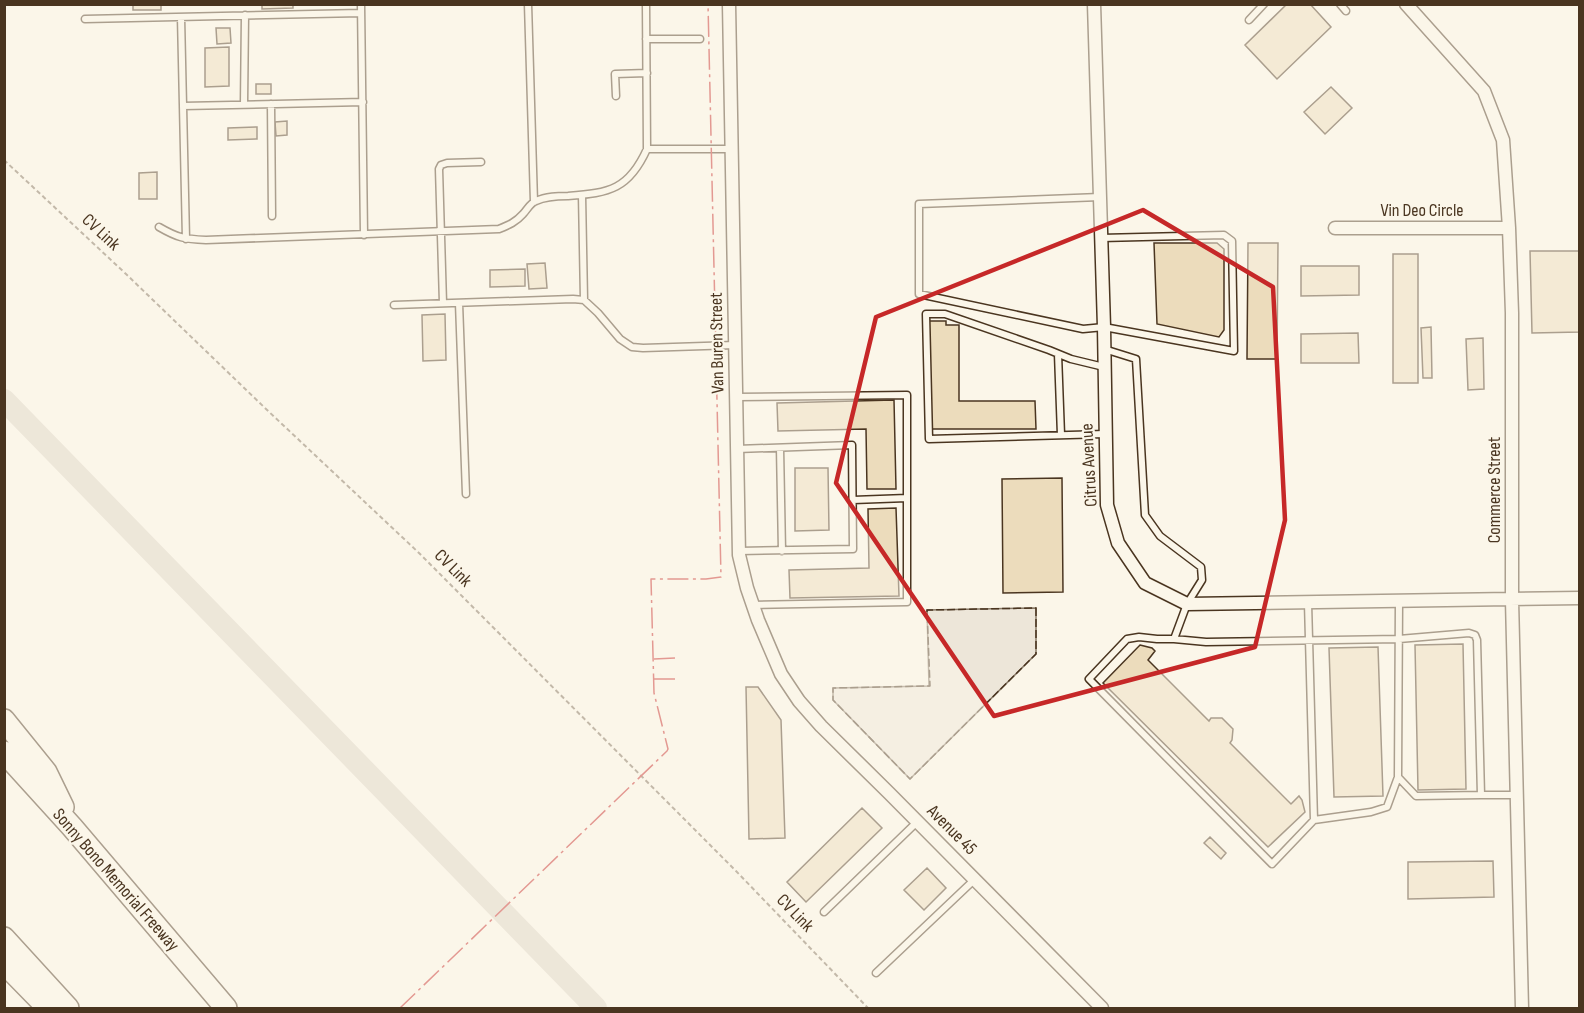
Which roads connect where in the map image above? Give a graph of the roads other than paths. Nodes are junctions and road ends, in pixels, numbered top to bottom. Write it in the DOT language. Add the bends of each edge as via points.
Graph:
graph roads {
  1 [pos="361,4"];
  2 [pos="528,4"];
  3 [pos="646,4"];
  4 [pos="729,4"];
  5 [pos="1094,4"];
  6 [pos="1264,4"];
  7 [pos="1340,4"];
  8 [pos="1406,4"];
  9 [pos="1346,11"];
  10 [pos="361,13"];
  11 [pos="245,15"];
  12 [pos="181,17"];
  13 [pos="85,19"];
  14 [pos="1249,20"];
  15 [pos="646,39"];
  16 [pos="700,39"];
  17 [pos="647,73"];
  18 [pos="615,96"];
  19 [pos="363,102"];
  20 [pos="244,104"];
  21 [pos="271,104"];
  22 [pos="183,106"];
  23 [pos="647,149"];
  24 [pos="732,149"];
  25 [pos="481,162"];
  26 [pos="582,195"];
  27 [pos="1100,196"];
  28 [pos="534,202"];
  29 [pos="272,216"];
  30 [pos="159,227"];
  31 [pos="1335,228"];
  32 [pos="1509,228"];
  33 [pos="441,232"];
  34 [pos="364,235"];
  35 [pos="1101,238"];
  36 [pos="186,239"];
  37 [pos="584,300"];
  38 [pos="443,303"];
  39 [pos="459,303"];
  40 [pos="394,305"];
  41 [pos="1104,327"];
  42 [pos="735,345"];
  43 [pos="1104,349"];
  44 [pos="1058,354"];
  45 [pos="1104,367"];
  46 [pos="736,397"];
  47 [pos="1105,434"];
  48 [pos="1061,435"];
  49 [pos="780,448"];
  50 [pos="737,449"];
  51 [pos="466,494"];
  52 [pos="908,498"];
  53 [pos="852,500"];
  54 [pos="782,551"];
  55 [pos="739,552"];
  56 [pos="1580,598"];
  57 [pos="1512,600"];
  58 [pos="1399,602"];
  59 [pos="1308,603"];
  60 [pos="1188,604"];
  61 [pos="752,605"];
  62 [pos="1174,639"];
  63 [pos="1399,639"];
  64 [pos="1309,640"];
  65 [pos="780,674"];
  66 [pos="4,720"];
  67 [pos="4,752"];
  68 [pos="1398,777"];
  69 [pos="1481,795"];
  70 [pos="1517,795"];
  71 [pos="1314,820"];
  72 [pos="918,822"];
  73 [pos="72,827"];
  74 [pos="975,879"];
  75 [pos="824,912"];
  76 [pos="4,938"];
  77 [pos="4,963"];
  78 [pos="876,973"];
  79 [pos="48,1008"];
  80 [pos="68,1008"];
  81 [pos="226,1008"];
  82 [pos="1102,1008"];
  83 [pos="1522,1008"];
  1 -- 10 [label="lane"];
  2 -- 28 [label="lane"];
  3 -- 15 [label="lane"];
  4 -- 24 [label="street, Van Buren Street"];
  5 -- 27 [label="street, Citrus Avenue"];
  6 -- 14 [label="lane"];
  7 -- 9 [label="lane"];
  8 -- 32 [label="street, Commerce Street" via="1484,91 1503,140"];
  10 -- 11 [label="lane"];
  10 -- 19 [label="lane"];
  11 -- 12 [label="lane"];
  11 -- 20 [label="lane"];
  12 -- 13 [label="lane"];
  12 -- 22 [label="lane"];
  15 -- 16 [label="lane"];
  15 -- 17 [label="lane"];
  17 -- 18 [label="lane" via="615,74"];
  17 -- 23 [label="lane"];
  19 -- 21 [label="lane"];
  19 -- 34 [label="lane"];
  20 -- 21 [label="lane"];
  20 -- 22 [label="lane"];
  21 -- 29 [label="lane"];
  22 -- 36 [label="lane"];
  23 -- 24 [label="lane"];
  23 -- 26 [label="lane" via="632,175 617,186"];
  24 -- 42 [label="street, Van Buren Street"];
  25 -- 33 [label="lane" via="441,165"];
  26 -- 28 [label="lane"];
  26 -- 37 [label="lane"];
  27 -- 35 [label="street, Citrus Avenue"];
  27 -- 41 [label="lane" via="919,204 919,294 1083,329"];
  28 -- 33 [label="lane" via="512,224 499,229"];
  30 -- 36 [label="lane"];
  31 -- 32 [label="street, Vin Deo Circle"];
  32 -- 57 [label="street, Commerce Street"];
  33 -- 34 [label="lane"];
  33 -- 38 [label="lane"];
  34 -- 36 [label="lane"];
  35 -- 41 [label="street, Citrus Avenue"];
  35 -- 41 [label="lane" via="1224,235 1232,241 1234,351"];
  37 -- 39 [label="lane"];
  37 -- 42 [label="lane" via="632,347"];
  38 -- 39 [label="lane"];
  38 -- 40 [label="lane"];
  39 -- 51 [label="lane"];
  41 -- 43 [label="street, Citrus Avenue"];
  42 -- 46 [label="street, Van Buren Street"];
  43 -- 45 [label="street, Citrus Avenue"];
  43 -- 60 [label="lane" via="1136,359 1145,515 1160,536 1200,567 1202,580"];
  44 -- 45 [label="lane"];
  44 -- 48 [label="lane"];
  44 -- 48 [label="lane" via="945,314 926,314 929,439"];
  45 -- 47 [label="street, Citrus Avenue"];
  46 -- 50 [label="street, Van Buren Street"];
  46 -- 52 [label="lane" via="908,395"];
  47 -- 48 [label="lane"];
  47 -- 60 [label="street, Citrus Avenue" via="1107,505 1118,543 1146,583"];
  49 -- 50 [label="lane"];
  49 -- 53 [label="lane" via="852,446"];
  49 -- 54 [label="lane"];
  50 -- 55 [label="street, Van Buren Street"];
  52 -- 53 [label="lane"];
  52 -- 61 [label="lane" via="908,602"];
  53 -- 54 [label="lane" via="853,549"];
  54 -- 55 [label="lane"];
  55 -- 61 [label="street, Van Buren Street"];
  56 -- 57 [label="street, Citrus Avenue"];
  57 -- 58 [label="street, Citrus Avenue"];
  57 -- 70 [label="street, Commerce Street"];
  58 -- 59 [label="street, Citrus Avenue"];
  58 -- 63 [label="lane"];
  59 -- 60 [label="street, Citrus Avenue"];
  59 -- 64 [label="lane"];
  60 -- 62 [label="lane"];
  61 -- 65 [label="street, Van Buren Street"];
  62 -- 64 [label="lane"];
  62 -- 71 [label="lane" via="1127,639 1089,680 1272,864"];
  63 -- 64 [label="lane"];
  63 -- 68 [label="lane"];
  63 -- 69 [label="lane" via="1469,633 1478,640"];
  64 -- 71 [label="lane"];
  65 -- 72 [label="street, Avenue 45" via="821,726"];
  66 -- 73 [label="highway" via="46,772"];
  67 -- 73 [label="highway, Sonny Bono Memorial Freeway"];
  68 -- 69 [label="lane" via="1416,796"];
  68 -- 71 [label="lane" via="1387,807"];
  69 -- 70 [label="lane"];
  70 -- 83 [label="street, Commerce Street"];
  72 -- 74 [label="street, Avenue 45"];
  72 -- 75 [label="lane"];
  73 -- 81 [label="highway, Sonny Bono Memorial Freeway"];
  74 -- 78 [label="lane"];
  74 -- 82 [label="street, Avenue 45"];
  76 -- 80 [label="highway"];
  77 -- 79 [label="highway"];
}
